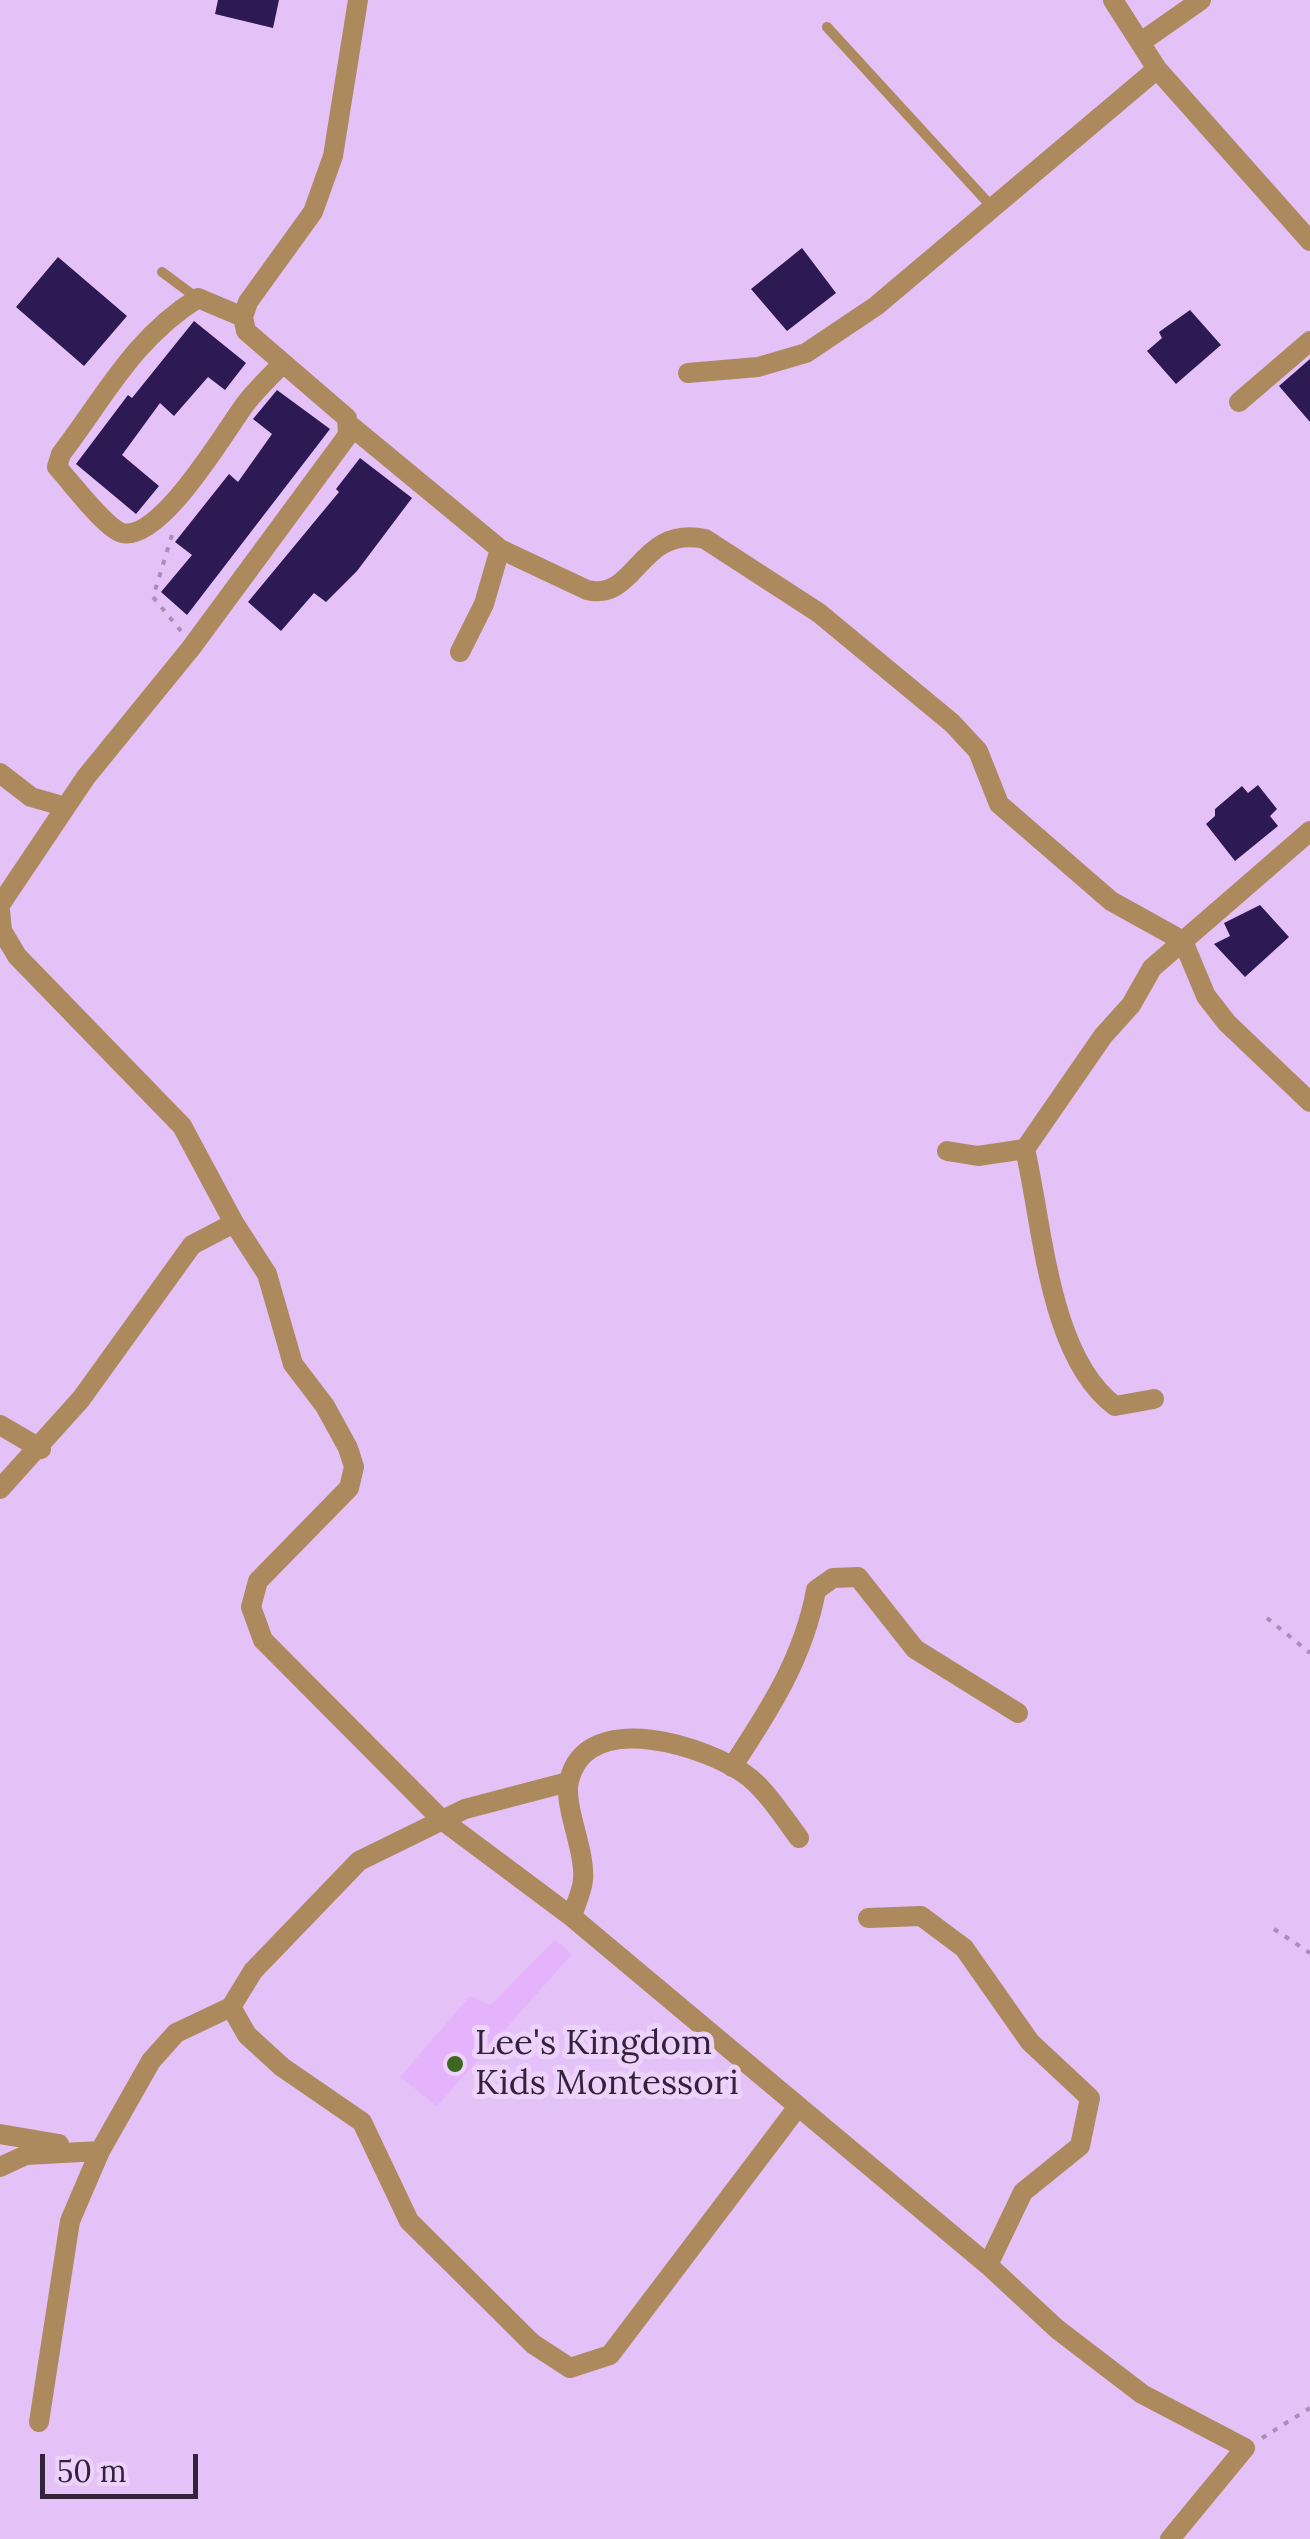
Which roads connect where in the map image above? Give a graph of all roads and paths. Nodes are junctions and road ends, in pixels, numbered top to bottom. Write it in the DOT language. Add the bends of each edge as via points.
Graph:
graph roads {
  1 [pos="358,0"];
  2 [pos="1114,0"];
  3 [pos="1200,0"];
  4 [pos="827,28"];
  5 [pos="1141,42"];
  6 [pos="1158,68"];
  7 [pos="992,208"];
  8 [pos="1310,242"];
  9 [pos="162,272"];
  10 [pos="198,298"];
  11 [pos="243,316"];
  12 [pos="1310,341"];
  13 [pos="283,363"];
  14 [pos="688,373"];
  15 [pos="1240,402"];
  16 [pos="350,426"];
  17 [pos="170,508"];
  18 [pos="500,549"];
  19 [pos="191,648"];
  20 [pos="460,652"];
  21 [pos="0,773"];
  22 [pos="66,807"];
  23 [pos="1310,832"];
  24 [pos="0,908"];
  25 [pos="1183,941"];
  26 [pos="1310,1102"];
  27 [pos="1024,1149"];
  28 [pos="947,1151"];
  29 [pos="234,1223"];
  30 [pos="1154,1400"];
  31 [pos="0,1425"];
  32 [pos="41,1449"];
  33 [pos="0,1489"];
  34 [pos="1267,1618"];
  35 [pos="1310,1653"];
  36 [pos="1018,1712"];
  37 [pos="732,1767"];
  38 [pos="568,1782"];
  39 [pos="442,1820"];
  40 [pos="799,1838"];
  41 [pos="572,1916"];
  42 [pos="868,1918"];
  43 [pos="1274,1929"];
  44 [pos="1310,1953"];
  45 [pos="231,2007"];
  46 [pos="797,2108"];
  47 [pos="0,2134"];
  48 [pos="100,2151"];
  49 [pos="0,2168"];
  50 [pos="988,2265"];
  51 [pos="1310,2408"];
  52 [pos="39,2422"];
  53 [pos="1245,2448"];
  54 [pos="1170,2539"];
  1 -- 11 [label="street" via="333,156 314,212"];
  2 -- 5 [label="street"];
  3 -- 5 [label="street"];
  4 -- 7 [label="lane"];
  5 -- 6 [label="street"];
  6 -- 7 [label="street"];
  6 -- 8 [label="street"];
  7 -- 14 [label="street" via="876,306 806,353 758,367"];
  9 -- 10 [label="lane"];
  10 -- 11 [label="street"];
  10 -- 17 [label="street" via="138,344 57,467 124,534"];
  11 -- 13 [label="street" via="246,331"];
  12 -- 15 [label="street"];
  13 -- 16 [label="street"];
  13 -- 17 [label="street"];
  16 -- 18 [label="street"];
  16 -- 19 [label="street"];
  17 -- 19 [label="path" via="174,525 153,597"];
  18 -- 20 [label="street"];
  18 -- 25 [label="street" via="600,594 665,540 705,539 819,614 952,723 978,751 1000,804 1024,828 1112,901"];
  19 -- 22 [label="street"];
  21 -- 22 [label="street" via="32,797"];
  22 -- 24 [label="street"];
  23 -- 25 [label="street"];
  24 -- 29 [label="street" via="2,931 18,956 182,1126"];
  25 -- 26 [label="street" via="1206,996 1227,1024"];
  25 -- 27 [label="street" via="1152,968"];
  27 -- 28 [label="street" via="978,1156"];
  27 -- 30 [label="street" via="1071,1354 1092,1389 1114,1406"];
  29 -- 32 [label="street" via="192,1245"];
  29 -- 39 [label="street" via="267,1274 293,1364 326,1406 354,1468 348,1488 258,1581 251,1607 263,1640"];
  31 -- 32 [label="street"];
  32 -- 33 [label="street"];
  34 -- 35 [label="path"];
  36 -- 37 [label="street" via="916,1650 858,1577 834,1578 816,1590 811,1620 782,1688"];
  37 -- 38 [label="street" via="712,1755 631,1737 604,1742 581,1759"];
  37 -- 40 [label="street"];
  38 -- 39 [label="street"];
  38 -- 41 [label="street" via="583,1879"];
  39 -- 41 [label="street"];
  39 -- 45 [label="street" via="359,1860 253,1971"];
  41 -- 46 [label="street"];
  42 -- 50 [label="street" via="920,1916 964,1948 1030,2042 1090,2098 1080,2146 1023,2192"];
  43 -- 44 [label="path"];
  45 -- 46 [label="street" via="247,2035 282,2067 362,2122 409,2221 532,2344 570,2368 610,2355"];
  45 -- 48 [label="street" via="176,2034 151,2061"];
  46 -- 50 [label="street"];
  47 -- 48 [label="street"];
  48 -- 49 [label="street" via="26,2154"];
  48 -- 52 [label="street" via="70,2221"];
  50 -- 53 [label="street" via="1142,2394"];
  51 -- 53 [label="path"];
  53 -- 54 [label="street"];
}
